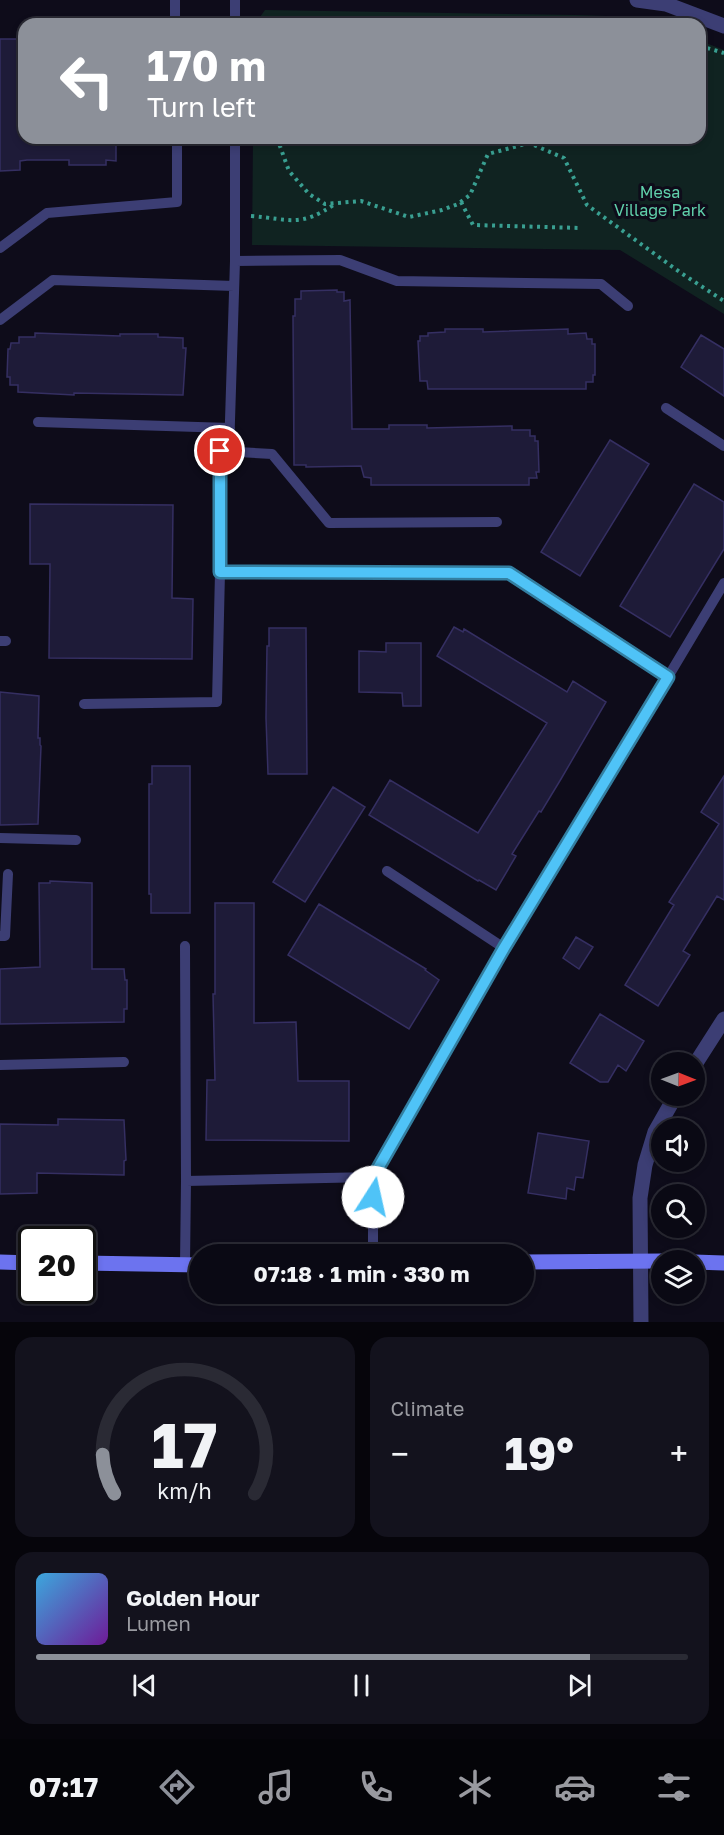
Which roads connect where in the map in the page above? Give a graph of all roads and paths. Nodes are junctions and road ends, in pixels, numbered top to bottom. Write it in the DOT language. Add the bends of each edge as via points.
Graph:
graph roads {
  1 [pos="175,0"];
  2 [pos="235,0"];
  3 [pos="637,0"];
  4 [pos="175,18"];
  5 [pos="235,18"];
  6 [pos="703,18"];
  7 [pos="706,19"];
  8 [pos="724,26"];
  9 [pos="706,48"];
  10 [pos="724,53"];
  11 [pos="177,144"];
  12 [pos="235,144"];
  13 [pos="279,144"];
  14 [pos="525,144"];
  15 [pos="531,144"];
  16 [pos="461,202"];
  17 [pos="335,203"];
  18 [pos="235,215"];
  19 [pos="581,228"];
  20 [pos="0,249"];
  21 [pos="235,261"];
  22 [pos="234,286"];
  23 [pos="724,301"];
  24 [pos="628,306"];
  25 [pos="0,320"];
  26 [pos="666,408"];
  27 [pos="38,422"];
  28 [pos="230,428"];
  29 [pos="724,446"];
  30 [pos="229,452"];
  31 [pos="497,522"];
  32 [pos="220,572"];
  33 [pos="724,584"];
  34 [pos="668,677"];
  35 [pos="84,704"];
  36 [pos="0,838"];
  37 [pos="75,840"];
  38 [pos="387,871"];
  39 [pos="8,874"];
  40 [pos="0,936"];
  41 [pos="185,946"];
  42 [pos="504,948"];
  43 [pos="724,1019"];
  44 [pos="703,1052"];
  45 [pos="124,1062"];
  46 [pos="0,1065"];
  47 [pos="670,1106"];
  48 [pos="373,1177"];
  49 [pos="186,1181"];
  50 [pos="191,1244"];
  51 [pos="374,1244"];
  52 [pos="641,1261"];
  53 [pos="651,1261"];
  54 [pos="534,1262"];
  55 [pos="705,1262"];
  56 [pos="0,1263"];
  57 [pos="18,1263"];
  58 [pos="96,1263"];
  59 [pos="724,1263"];
  60 [pos="189,1264"];
  61 [pos="641,1322"];
  1 -- 4 [label="lane"];
  2 -- 5 [label="lane"];
  3 -- 6 [label="street" via="666,4"];
  7 -- 8 [label="street"];
  9 -- 10 [label="path"];
  11 -- 20 [label="lane" via="177,202 47,213"];
  12 -- 18 [label="lane"];
  13 -- 17 [label="path" via="290,171 309,194 325,204"];
  14 -- 16 [label="path" via="488,154 470,195"];
  15 -- 23 [label="path" via="564,158 587,205"];
  16 -- 17 [label="path" via="409,217 362,201"];
  16 -- 19 [label="path" via="473,225"];
  17 -- 18 [label="path" via="316,216 296,222"];
  18 -- 21 [label="lane"];
  21 -- 22 [label="lane"];
  21 -- 24 [label="lane" via="340,260 397,281 601,284"];
  22 -- 25 [label="lane" via="53,280"];
  22 -- 28 [label="lane"];
  26 -- 29 [label="lane"];
  27 -- 28 [label="lane"];
  28 -- 30 [label="lane"];
  30 -- 31 [label="lane" via="272,454 329,523"];
  30 -- 32 [label="lane" via="220,451"];
  32 -- 34 [label="lane" via="509,573"];
  32 -- 35 [label="lane" via="217,702"];
  33 -- 34 [label="lane"];
  34 -- 42 [label="lane"];
  36 -- 37 [label="lane"];
  38 -- 42 [label="lane"];
  39 -- 40 [label="lane" via="5,936"];
  41 -- 49 [label="lane"];
  42 -- 48 [label="lane"];
  43 -- 44 [label="street"];
  45 -- 46 [label="lane"];
  47 -- 52 [label="street" via="655,1132 645,1165 640,1198"];
  48 -- 49 [label="lane"];
  48 -- 51 [label="lane"];
  49 -- 50 [label="lane"];
  52 -- 53 [label="main road"];
  52 -- 54 [label="main road"];
  52 -- 61 [label="street"];
  55 -- 59 [label="main road"];
  56 -- 57 [label="main road"];
  58 -- 60 [label="main road"];
}
